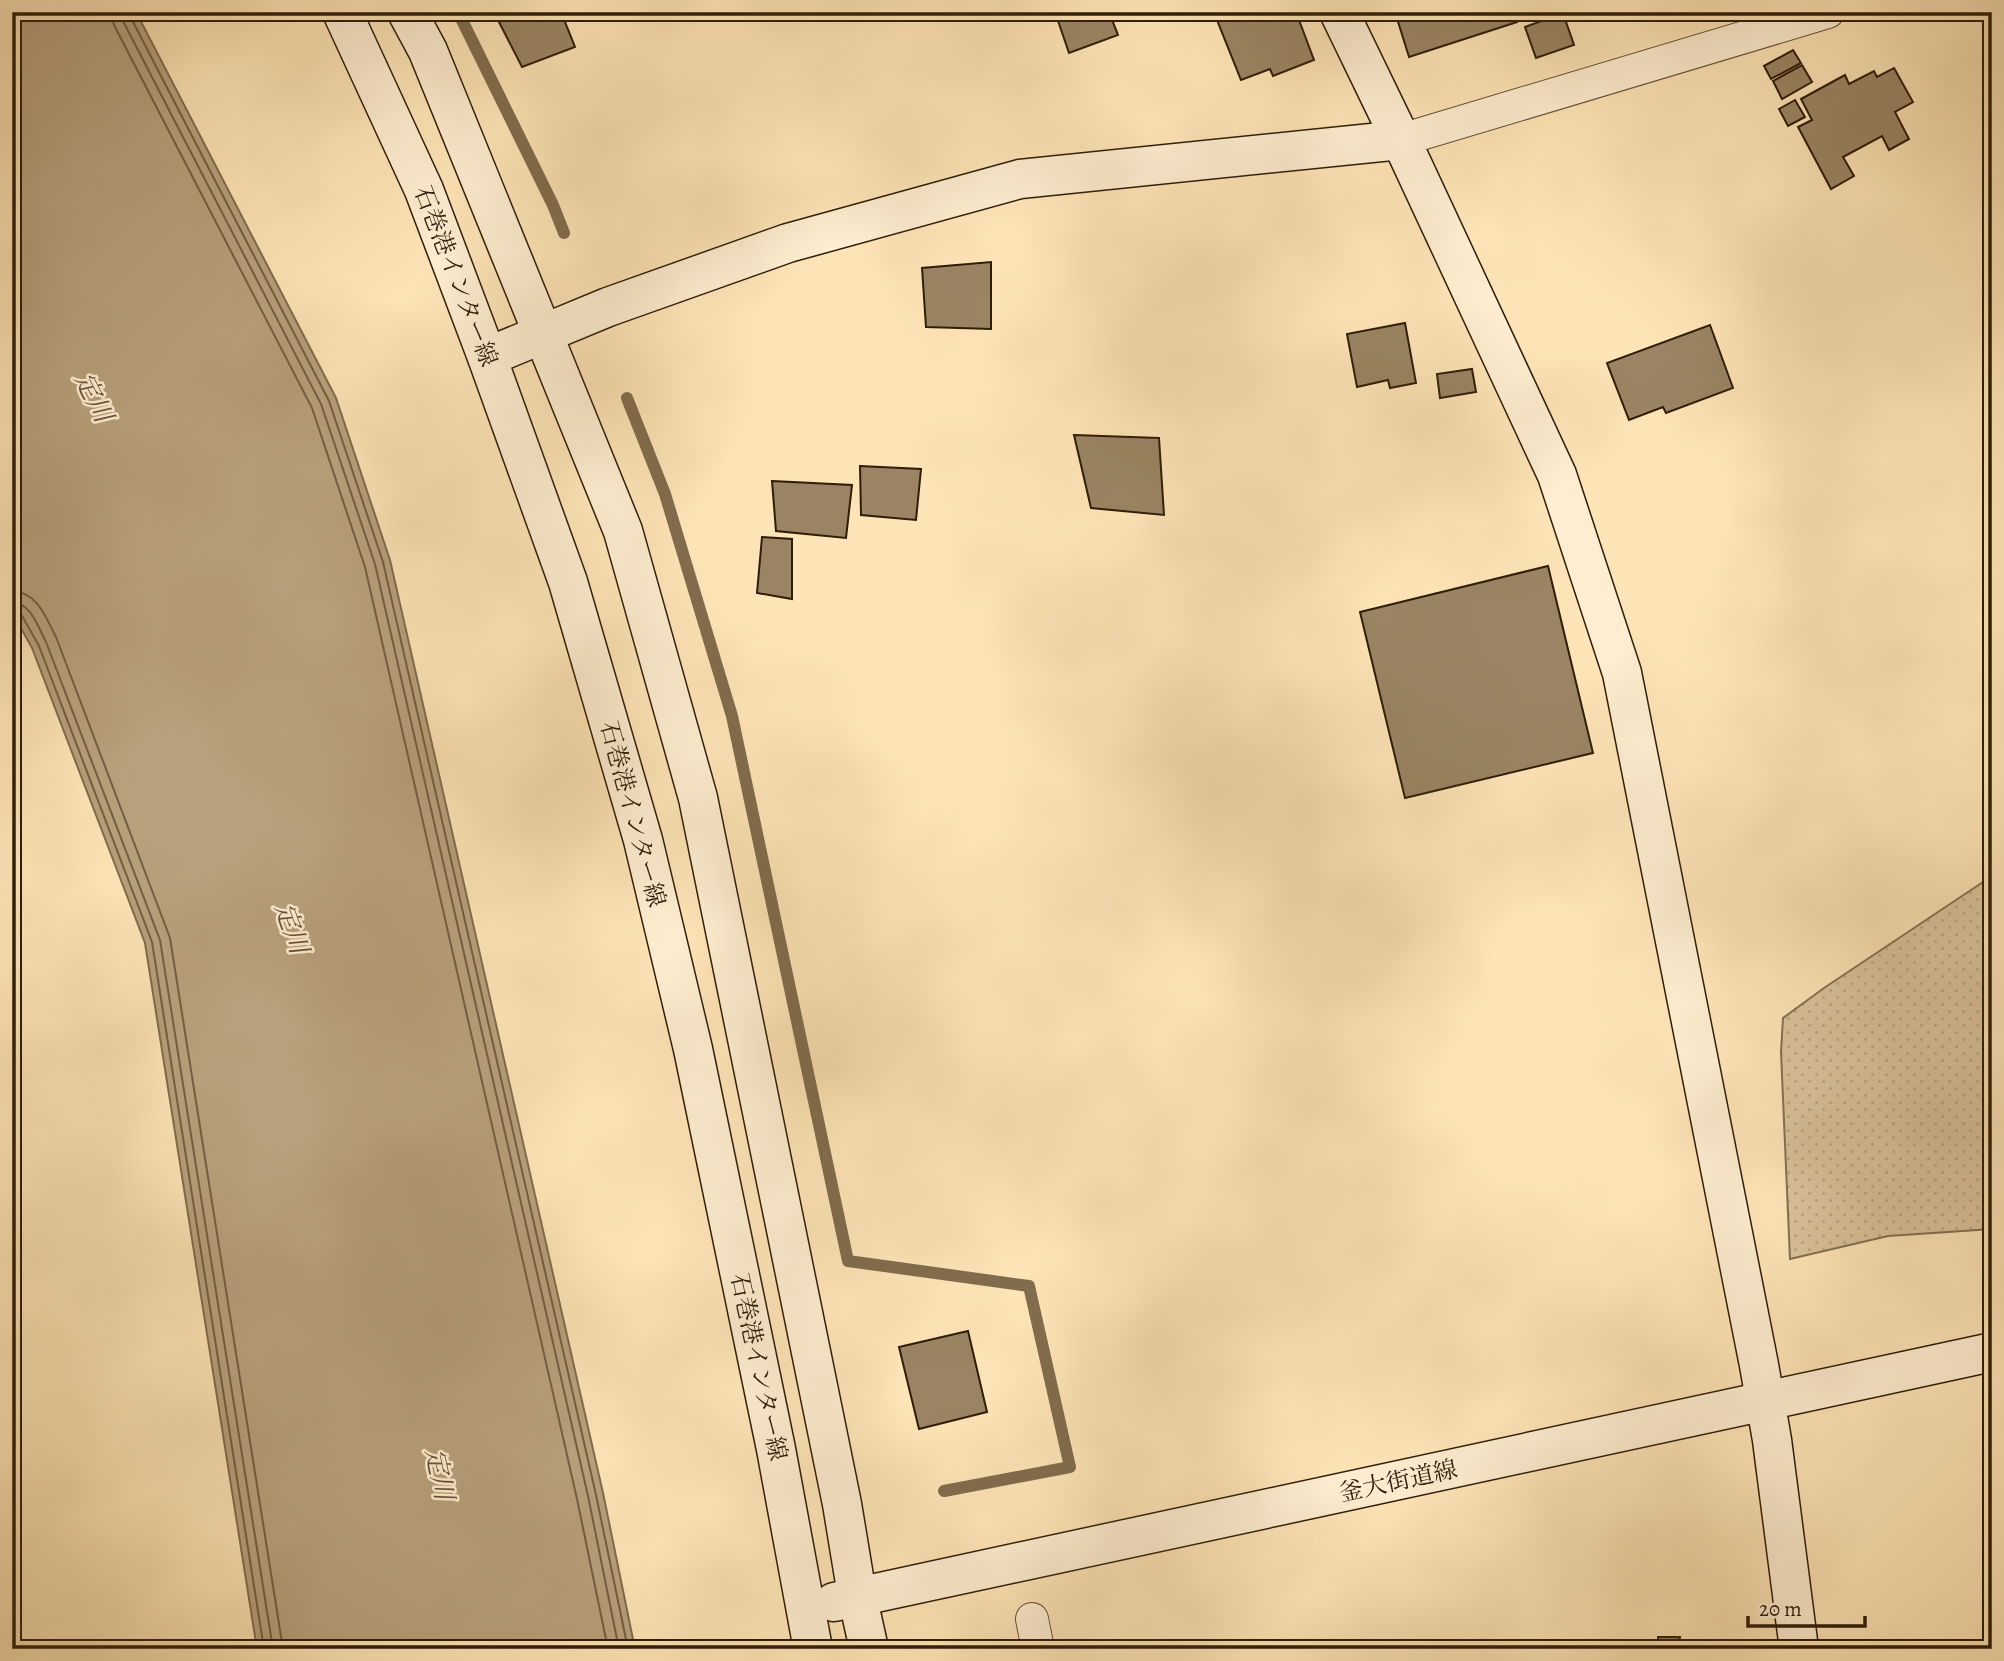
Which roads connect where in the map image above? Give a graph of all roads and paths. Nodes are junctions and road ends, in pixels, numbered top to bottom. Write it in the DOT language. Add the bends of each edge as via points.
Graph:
graph roads {
  1 [pos="342,12"];
  2 [pos="407,12"];
  3 [pos="1339,12"];
  4 [pos="1828,12"];
  5 [pos="1401,140"];
  6 [pos="544,335"];
  7 [pos="487,357"];
  8 [pos="1992,1352"];
  9 [pos="1765,1402"];
  10 [pos="857,1595"];
  11 [pos="804,1609"];
  12 [pos="813,1649"];
  13 [pos="869,1649"];
  14 [pos="1799,1649"];
  1 -- 7 [label="street, 石巻港インター線" via="424,190"];
  2 -- 6 [label="street" via="428,51"];
  3 -- 5 [label="street"];
  4 -- 5 [label="street"];
  5 -- 6 [label="street" via="1020,179 788,243 608,307"];
  5 -- 9 [label="street" via="1557,475 1622,673"];
  6 -- 7 [label="street"];
  6 -- 10 [label="street" via="623,531 698,798"];
  7 -- 11 [label="street, 石巻港インター線" via="568,582 643,840 693,1049 776,1449"];
  8 -- 9 [label="street, 釜大街道線"];
  9 -- 10 [label="street, 釜大街道線"];
  9 -- 14 [label="street"];
  10 -- 11 [label="street, 釜大街道線"];
  10 -- 13 [label="street"];
  11 -- 12 [label="street, 石巻港インター線"];
}
